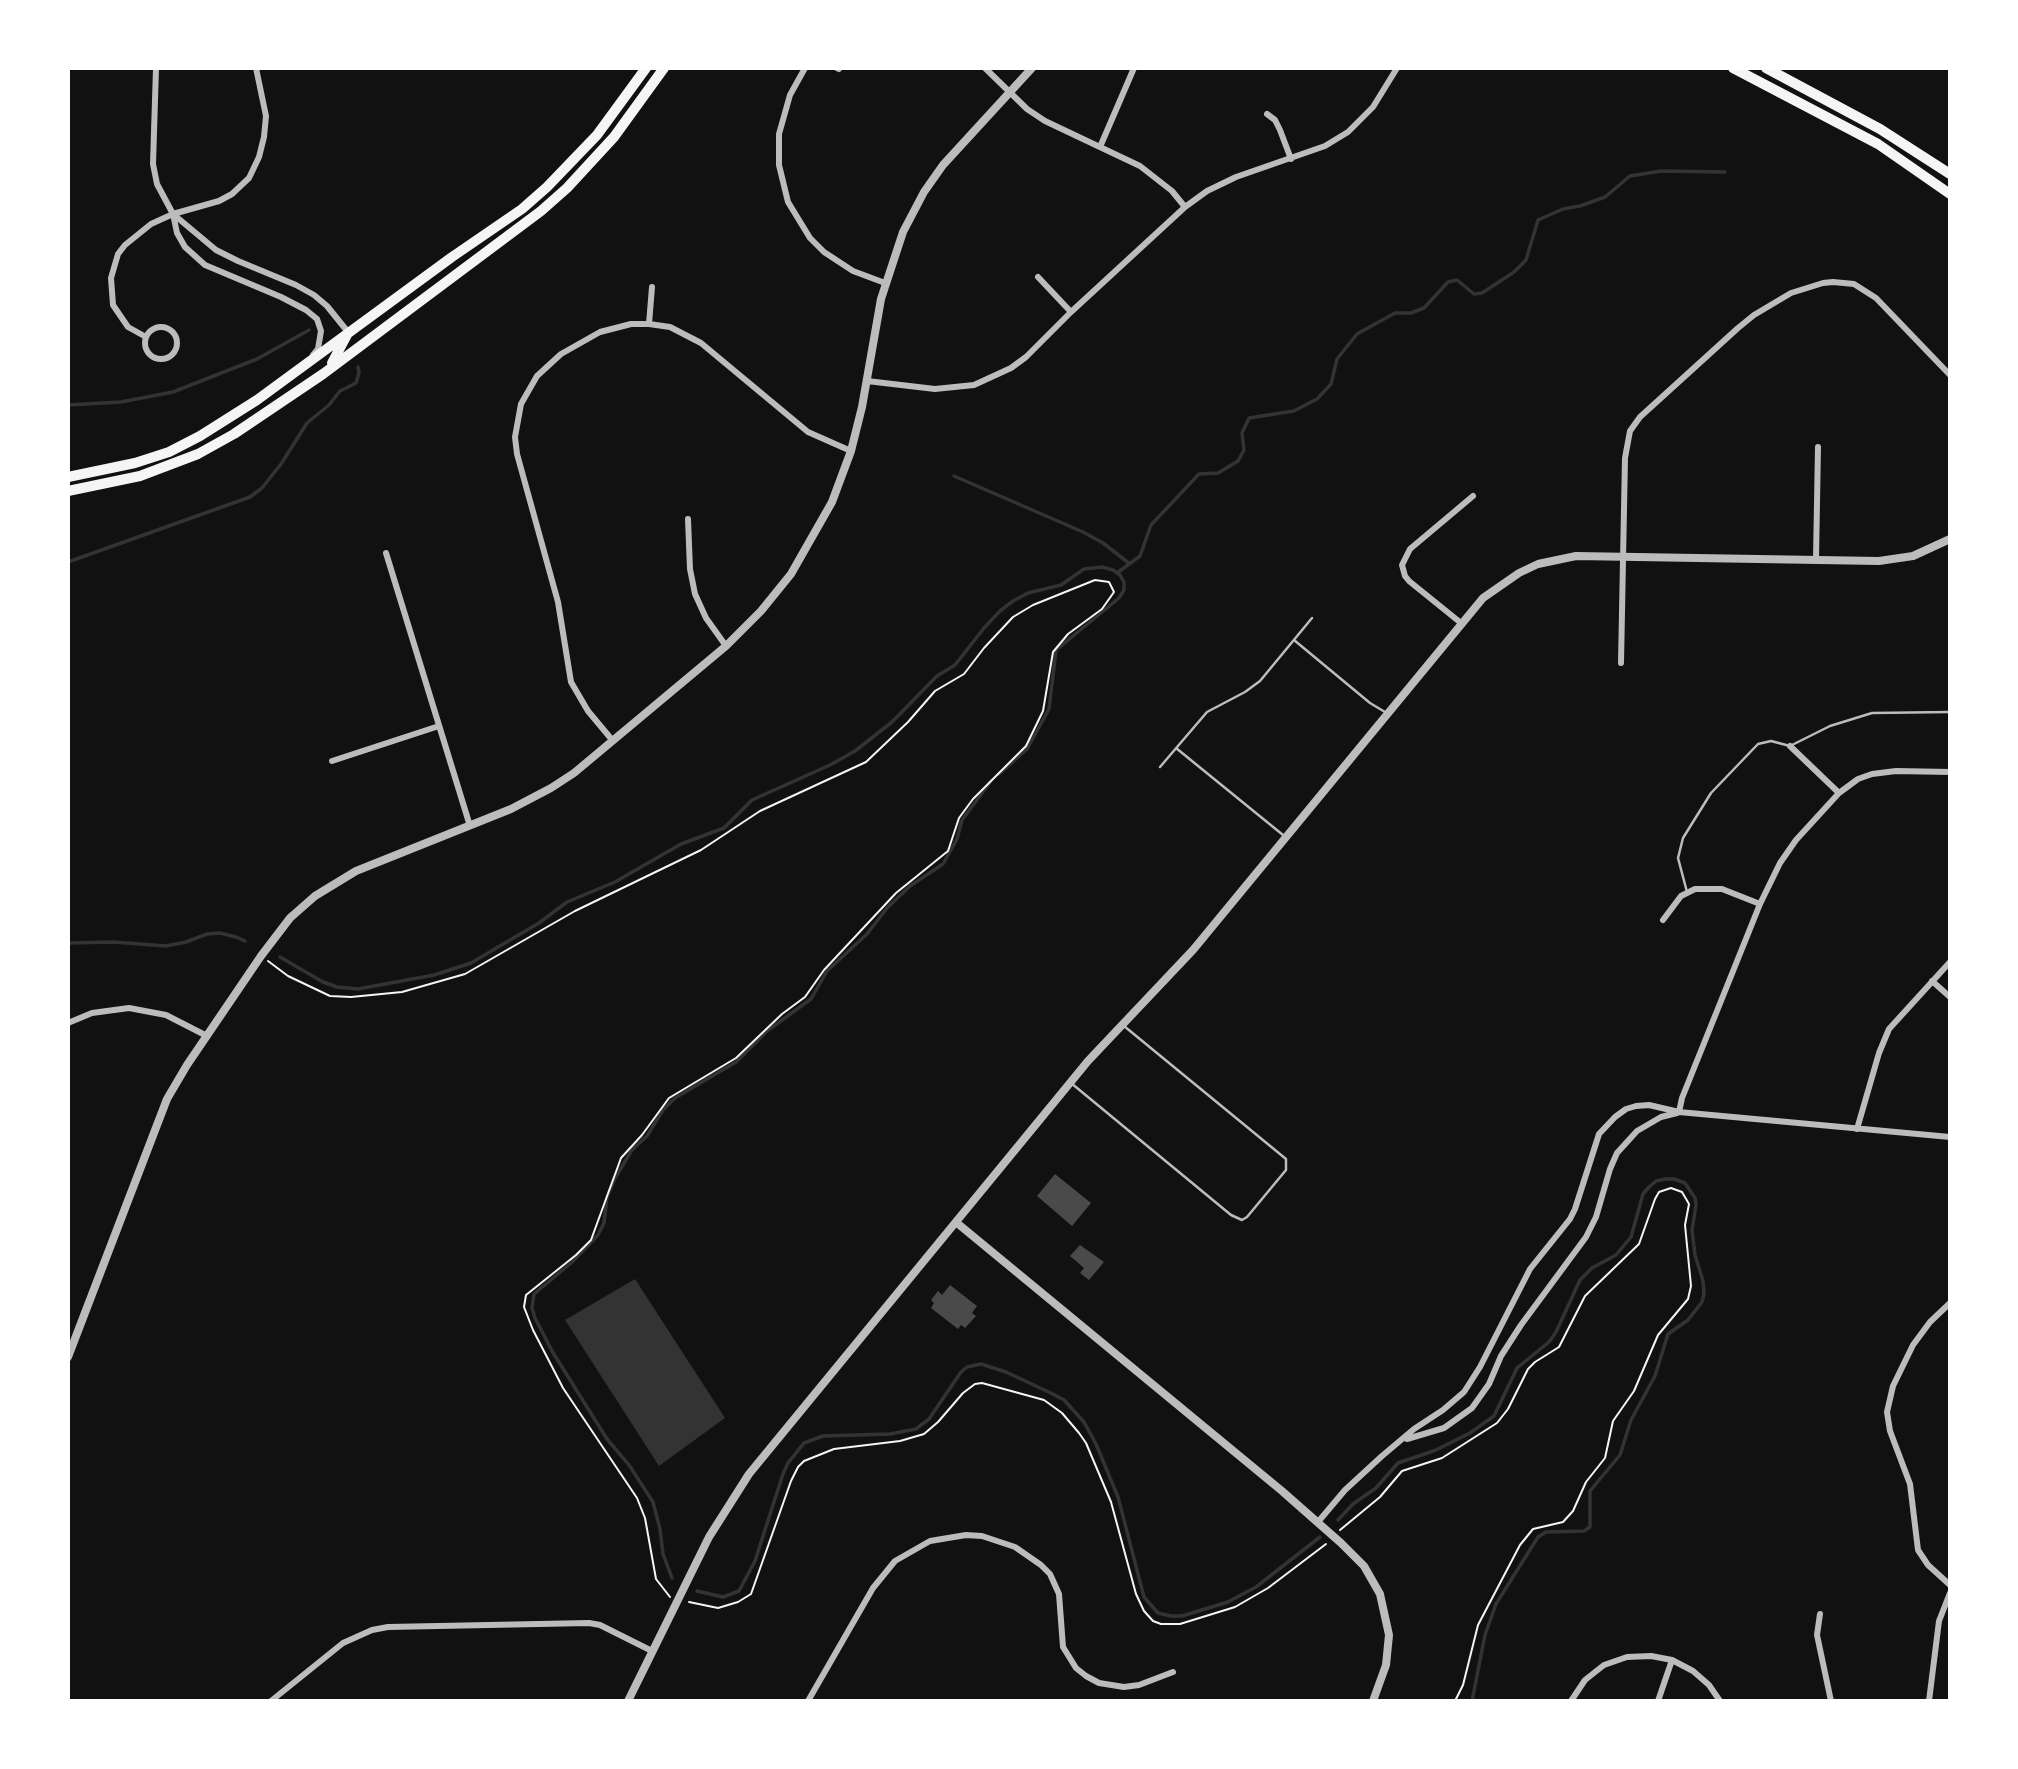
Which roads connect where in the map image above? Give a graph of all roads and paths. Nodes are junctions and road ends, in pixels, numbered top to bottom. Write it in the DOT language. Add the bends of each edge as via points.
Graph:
graph roads {
  1 [pos="156,68"];
  2 [pos="256,68"];
  3 [pos="646,68"];
  4 [pos="664,68"];
  5 [pos="805,68"];
  6 [pos="985,68"];
  7 [pos="1032,68"];
  8 [pos="1134,68"];
  9 [pos="1397,68"];
  10 [pos="1733,68"];
  11 [pos="1766,68"];
  12 [pos="1009,93"];
  13 [pos="1267,114"];
  14 [pos="1100,147"];
  15 [pos="1291,159"];
  16 [pos="1950,174"];
  17 [pos="1950,194"];
  18 [pos="1185,207"];
  19 [pos="173,214"];
  20 [pos="1038,277"];
  21 [pos="885,284"];
  22 [pos="652,287"];
  23 [pos="1071,312"];
  24 [pos="649,324"];
  25 [pos="348,332"];
  26 [pos="146,337"];
  27 [pos="308,363"];
  28 [pos="323,374"];
  29 [pos="1950,375"];
  30 [pos="867,381"];
  31 [pos="1818,447"];
  32 [pos="851,451"];
  33 [pos="68,477"];
  34 [pos="68,491"];
  35 [pos="1473,496"];
  36 [pos="688,519"];
  37 [pos="1950,539"];
  38 [pos="386,553"];
  39 [pos="1623,555"];
  40 [pos="1816,559"];
  41 [pos="1312,618"];
  42 [pos="1461,623"];
  43 [pos="1294,640"];
  44 [pos="726,646"];
  45 [pos="1621,663"];
  46 [pos="1950,712"];
  47 [pos="1387,713"];
  48 [pos="439,726"];
  49 [pos="613,741"];
  50 [pos="1790,746"];
  51 [pos="1176,748"];
  52 [pos="332,761"];
  53 [pos="1160,767"];
  54 [pos="1950,772"];
  55 [pos="1839,793"];
  56 [pos="470,826"];
  57 [pos="1286,837"];
  58 [pos="1687,892"];
  59 [pos="1760,904"];
  60 [pos="1663,920"];
  61 [pos="261,956"];
  62 [pos="1950,962"];
  63 [pos="1932,981"];
  64 [pos="1950,997"];
  65 [pos="68,1023"];
  66 [pos="1122,1024"];
  67 [pos="207,1036"];
  68 [pos="1071,1083"];
  69 [pos="1679,1112"];
  70 [pos="1857,1129"];
  71 [pos="1950,1137"];
  72 [pos="957,1223"];
  73 [pos="1950,1303"];
  74 [pos="68,1357"];
  75 [pos="1405,1439"];
  76 [pos="1318,1522"];
  77 [pos="1334,1536"];
  78 [pos="1950,1585"];
  79 [pos="1950,1593"];
  80 [pos="678,1601"];
  81 [pos="1820,1614"];
  82 [pos="652,1651"];
  83 [pos="1672,1660"];
  84 [pos="1173,1672"];
  85 [pos="271,1701"];
  86 [pos="628,1701"];
  87 [pos="808,1701"];
  88 [pos="1373,1701"];
  89 [pos="1455,1701"];
  90 [pos="1571,1701"];
  91 [pos="1658,1701"];
  92 [pos="1720,1701"];
  93 [pos="1831,1701"];
  94 [pos="1929,1701"];
  1 -- 19 [label="street" via="153,164 157,184"];
  2 -- 19 [label="street" via="266,116 259,157 249,178 219,201"];
  3 -- 25 [label="main road" via="597,135 547,187"];
  4 -- 28 [label="main road" via="594,162 567,188"];
  5 -- 21 [label="street" via="790,95 779,134 779,165 788,202 824,252"];
  6 -- 12 [label="street"];
  7 -- 12 [label="street"];
  8 -- 14 [label="street"];
  9 -- 15 [label="street" via="1359,122 1331,143"];
  10 -- 17 [label="main road" via="1878,144"];
  11 -- 16 [label="main road" via="1849,111"];
  12 -- 14 [label="street" via="1045,121"];
  12 -- 21 [label="street" via="934,177 903,232"];
  13 -- 15 [label="street" via="1275,120"];
  14 -- 18 [label="street" via="1157,178"];
  15 -- 18 [label="street" via="1222,183"];
  18 -- 23 [label="street"];
  19 -- 25 [label="street" via="216,250 314,295"];
  19 -- 26 [label="street" via="151,224 125,245 111,278 113,305 121,319"];
  19 -- 27 [label="street" via="181,240 205,265 281,297 317,319 321,331"];
  20 -- 23 [label="street"];
  21 -- 30 [label="street"];
  22 -- 24 [label="street"];
  23 -- 30 [label="street" via="1026,357 974,385 935,389"];
  24 -- 32 [label="street" via="670,327 701,343 795,424"];
  24 -- 49 [label="street" via="600,332 548,364 521,404 515,437 558,602 571,682"];
  25 -- 27 [label="main road"];
  25 -- 28 [label="main road"];
  26 -- 26 [label="street" via="148,352 157,358 176,351 176,335 168,328 153,329"];
  27 -- 33 [label="main road" via="230,418 169,452"];
  28 -- 34 [label="main road" via="198,454 140,476"];
  29 -- 39 [label="street" via="1861,287 1842,282 1791,293 1754,315 1634,424 1626,447"];
  30 -- 32 [label="street"];
  31 -- 40 [label="street"];
  32 -- 44 [label="street" via="832,502 805,551 768,602"];
  35 -- 42 [label="street" via="1410,548 1402,565 1409,581"];
  36 -- 44 [label="street" via="695,594"];
  37 -- 40 [label="street" via="1897,559"];
  38 -- 48 [label="street"];
  39 -- 40 [label="street"];
  39 -- 42 [label="street" via="1576,556 1538,564 1502,582"];
  39 -- 45 [label="street"];
  41 -- 43 [label="lane"];
  42 -- 47 [label="street"];
  43 -- 47 [label="lane"];
  43 -- 51 [label="lane" via="1260,681 1207,712"];
  44 -- 49 [label="street"];
  46 -- 50 [label="lane" via="1872,713 1830,726"];
  47 -- 57 [label="street"];
  48 -- 52 [label="street"];
  48 -- 56 [label="street"];
  49 -- 56 [label="street" via="551,788"];
  50 -- 55 [label="street"];
  50 -- 58 [label="lane" via="1772,741 1758,744 1704,801 1680,846 1679,868"];
  51 -- 53 [label="lane"];
  51 -- 57 [label="lane"];
  54 -- 55 [label="street" via="1872,774"];
  55 -- 59 [label="street" via="1789,850"];
  56 -- 61 [label="street" via="373,863 328,887 290,918"];
  57 -- 66 [label="street" via="1193,950"];
  58 -- 59 [label="street" via="1713,888"];
  58 -- 60 [label="street"];
  59 -- 69 [label="street"];
  61 -- 67 [label="street"];
  61 -- 80 [label="path" via="288,976 330,996 402,992 465,974 575,911 701,850 760,811 866,762 935,691 964,674 1013,617 1095,580 1109,582 1114,592 1102,609 1068,634 1053,652 1043,710 1026,746 972,799 959,818 948,851 896,893 804,997 736,1058 669,1098 621,1157 591,1240 526,1296 524,1307 533,1330 563,1388 637,1498 656,1579 666,1594"];
  62 -- 63 [label="street"];
  63 -- 64 [label="street"];
  63 -- 70 [label="street" via="1889,1029"];
  65 -- 67 [label="street" via="92,1013 129,1008 166,1015"];
  66 -- 68 [label="street"];
  66 -- 68 [label="lane" via="1286,1158 1286,1170 1247,1217 1242,1220 1231,1215"];
  67 -- 74 [label="street" via="167,1099"];
  68 -- 72 [label="street"];
  69 -- 70 [label="street"];
  69 -- 75 [label="street" via="1645,1125 1618,1153 1587,1237 1521,1325 1472,1408 1444,1428"];
  69 -- 75 [label="street" via="1636,1106 1605,1126 1570,1219 1530,1269 1472,1380 1453,1402"];
  70 -- 71 [label="street"];
  72 -- 76 [label="street"];
  72 -- 80 [label="street" via="749,1474 709,1537"];
  73 -- 78 [label="street" via="1913,1345 1893,1386 1887,1412 1910,1484 1918,1550"];
  75 -- 76 [label="street" via="1358,1477"];
  76 -- 77 [label="street"];
  77 -- 80 [label="path" via="1303,1564 1235,1607 1180,1624 1153,1621 1136,1594 1111,1502 1079,1433 1044,1400 975,1384 923,1434 848,1446 804,1461 791,1481 751,1594 718,1608"];
  77 -- 88 [label="street" via="1364,1566 1385,1607 1389,1650"];
  77 -- 89 [label="path" via="1380,1497 1402,1471 1442,1458 1497,1423 1528,1369 1565,1340 1585,1296 1639,1244 1659,1192 1671,1188 1682,1192 1689,1204 1685,1224 1691,1286 1688,1300 1658,1335 1637,1384 1613,1421 1605,1458 1586,1482 1573,1511 1563,1522 1533,1529 1520,1545 1478,1625"];
  79 -- 94 [label="street" via="1939,1620"];
  80 -- 82 [label="street"];
  81 -- 93 [label="street" via="1817,1635"];
  82 -- 85 [label="street" via="589,1623 388,1627 343,1643"];
  82 -- 86 [label="street"];
  83 -- 90 [label="street" via="1640,1656 1604,1665 1585,1680"];
  83 -- 91 [label="street"];
  83 -- 92 [label="street" via="1702,1678"];
  84 -- 87 [label="street" via="1125,1687 1086,1676 1063,1647 1059,1594 1041,1565 999,1540 958,1536 911,1550 883,1574"];
}
